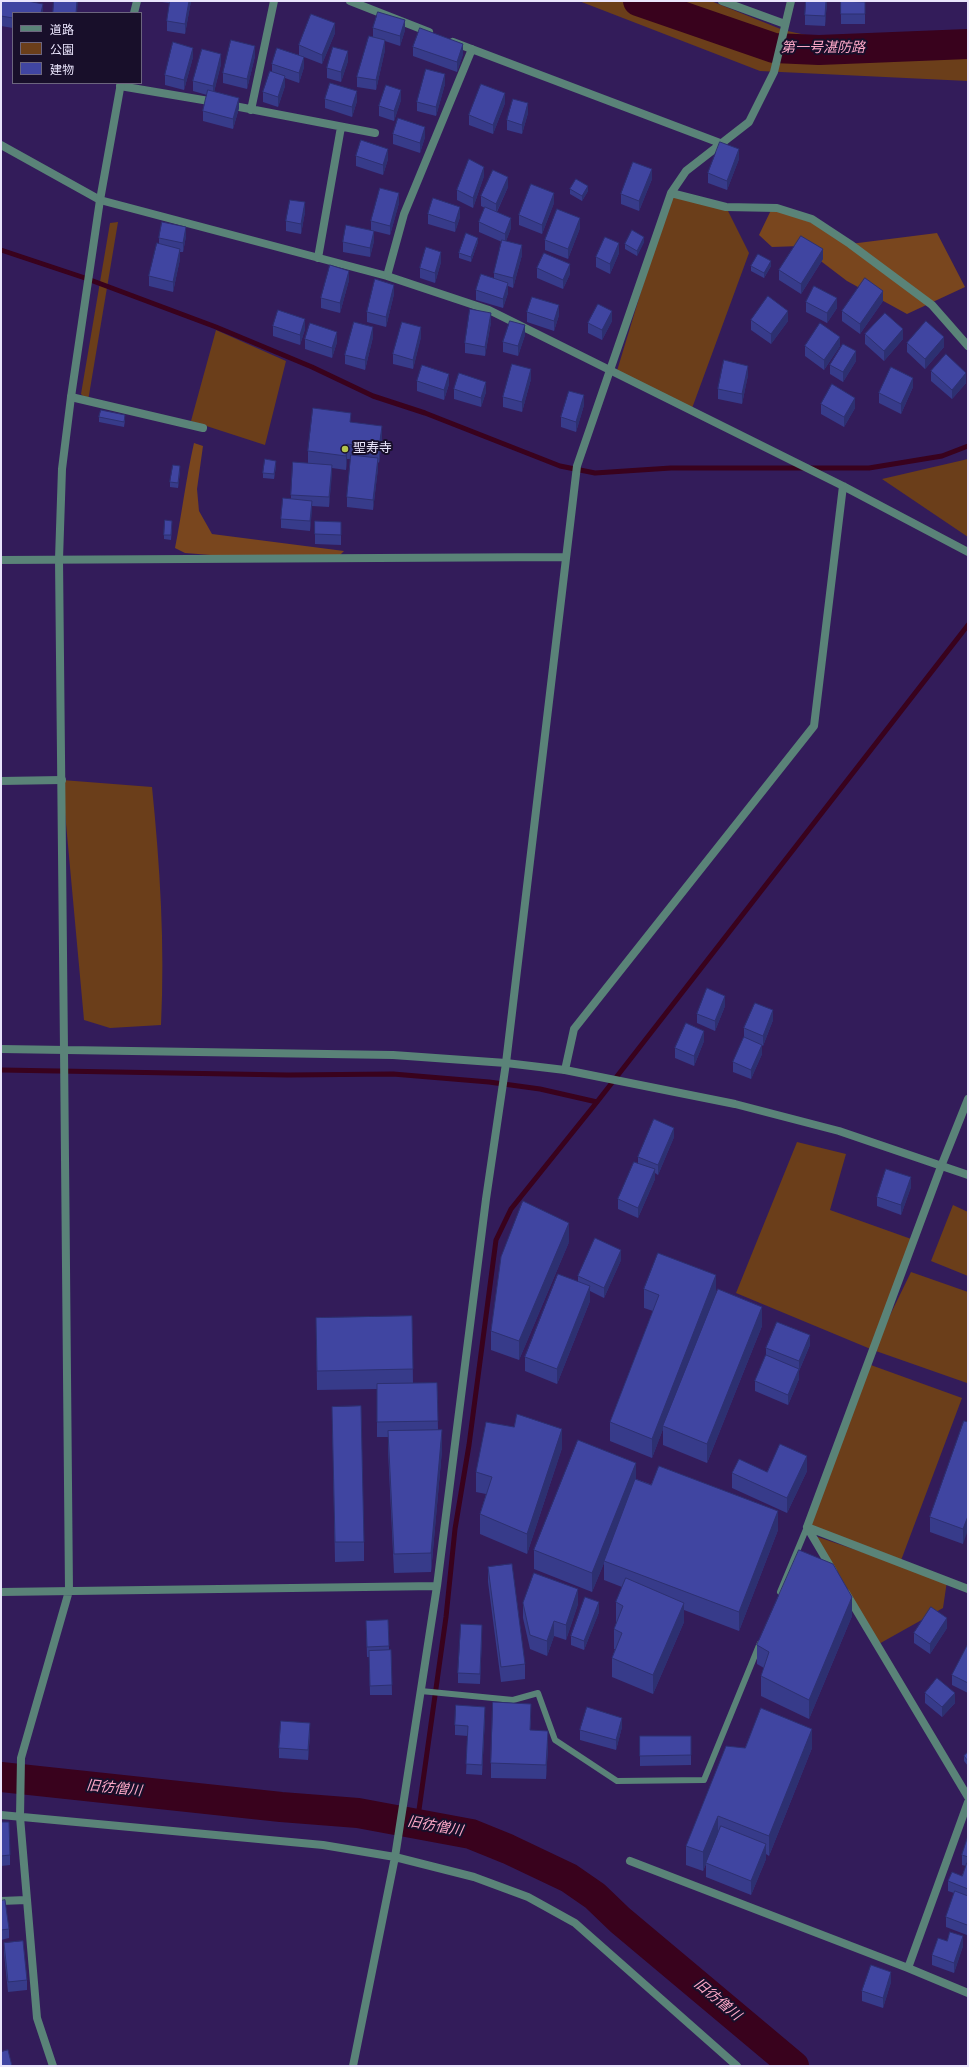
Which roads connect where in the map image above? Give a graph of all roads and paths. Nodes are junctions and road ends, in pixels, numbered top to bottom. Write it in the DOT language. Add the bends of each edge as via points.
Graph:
graph roads {
  1 [pos="137,1"];
  2 [pos="274,1"];
  3 [pos="350,1"];
  4 [pos="722,1"];
  5 [pos="791,1"];
  6 [pos="134,12"];
  7 [pos="784,27"];
  8 [pos="472,50"];
  9 [pos="120,84"];
  10 [pos="251,110"];
  11 [pos="341,127"];
  12 [pos="375,133"];
  13 [pos="720,143"];
  14 [pos="1,145"];
  15 [pos="671,193"];
  16 [pos="100,200"];
  17 [pos="318,258"];
  18 [pos="388,276"];
  19 [pos="968,346"];
  20 [pos="610,371"];
  21 [pos="71,397"];
  22 [pos="203,428"];
  23 [pos="843,486"];
  24 [pos="968,552"];
  25 [pos="566,557"];
  26 [pos="59,559"];
  27 [pos="1,560"];
  28 [pos="62,780"];
  29 [pos="1,781"];
  30 [pos="1,1049"];
  31 [pos="64,1050"];
  32 [pos="506,1063"];
  33 [pos="565,1070"];
  34 [pos="968,1099"];
  35 [pos="942,1164"];
  36 [pos="968,1174"];
  37 [pos="807,1527"];
  38 [pos="437,1586"];
  39 [pos="968,1590"];
  40 [pos="1,1592"];
  41 [pos="69,1592"];
  42 [pos="778,1599"];
  43 [pos="763,1636"];
  44 [pos="421,1690"];
  45 [pos="968,1797"];
  46 [pos="968,1802"];
  47 [pos="1,1815"];
  48 [pos="20,1817"];
  49 [pos="395,1857"];
  50 [pos="630,1862"];
  51 [pos="26,1900"];
  52 [pos="1,1901"];
  53 [pos="908,1968"];
  54 [pos="968,1993"];
  55 [pos="53,2066"];
  56 [pos="353,2066"];
  57 [pos="737,2066"];
  1 -- 6 [label="street"];
  2 -- 10 [label="street"];
  3 -- 8 [label="street"];
  4 -- 7 [label="street"];
  5 -- 7 [label="street"];
  7 -- 13 [label="street" via="774,72 749,122"];
  8 -- 13 [label="street"];
  8 -- 18 [label="street" via="404,214"];
  9 -- 10 [label="street"];
  9 -- 16 [label="street"];
  10 -- 11 [label="street"];
  11 -- 12 [label="street"];
  11 -- 17 [label="street"];
  13 -- 15 [label="street" via="686,171"];
  14 -- 16 [label="street"];
  15 -- 19 [label="street" via="726,207 777,208 812,219 932,305"];
  15 -- 20 [label="street"];
  16 -- 17 [label="street"];
  16 -- 21 [label="street"];
  17 -- 18 [label="street"];
  18 -- 20 [label="street" via="489,310"];
  20 -- 23 [label="street"];
  20 -- 25 [label="street" via="577,466"];
  21 -- 22 [label="street"];
  21 -- 26 [label="street" via="62,469"];
  23 -- 24 [label="street"];
  23 -- 33 [label="street" via="814,726 574,1029"];
  25 -- 26 [label="street"];
  25 -- 32 [label="street"];
  26 -- 27 [label="street"];
  26 -- 28 [label="street"];
  28 -- 29 [label="street"];
  28 -- 31 [label="street"];
  30 -- 31 [label="street"];
  31 -- 32 [label="street" via="393,1055"];
  31 -- 41 [label="street"];
  32 -- 33 [label="street"];
  32 -- 38 [label="street" via="486,1199"];
  33 -- 35 [label="street" via="734,1104 839,1131"];
  34 -- 35 [label="street"];
  35 -- 36 [label="street"];
  35 -- 37 [label="street"];
  37 -- 39 [label="street"];
  37 -- 42 [label="lane"];
  37 -- 45 [label="street"];
  38 -- 41 [label="street"];
  38 -- 44 [label="street"];
  40 -- 41 [label="street"];
  41 -- 48 [label="street" via="20,1758"];
  43 -- 44 [label="lane" via="704,1780 617,1781 555,1740 538,1693 513,1700"];
  44 -- 49 [label="street"];
  46 -- 53 [label="street"];
  47 -- 48 [label="street"];
  48 -- 49 [label="street" via="323,1845"];
  48 -- 51 [label="street"];
  49 -- 56 [label="street"];
  49 -- 57 [label="street" via="474,1877 528,1897 575,1923"];
  50 -- 53 [label="street"];
  51 -- 52 [label="street"];
  51 -- 55 [label="street" via="37,2018"];
  53 -- 54 [label="street"];
}
